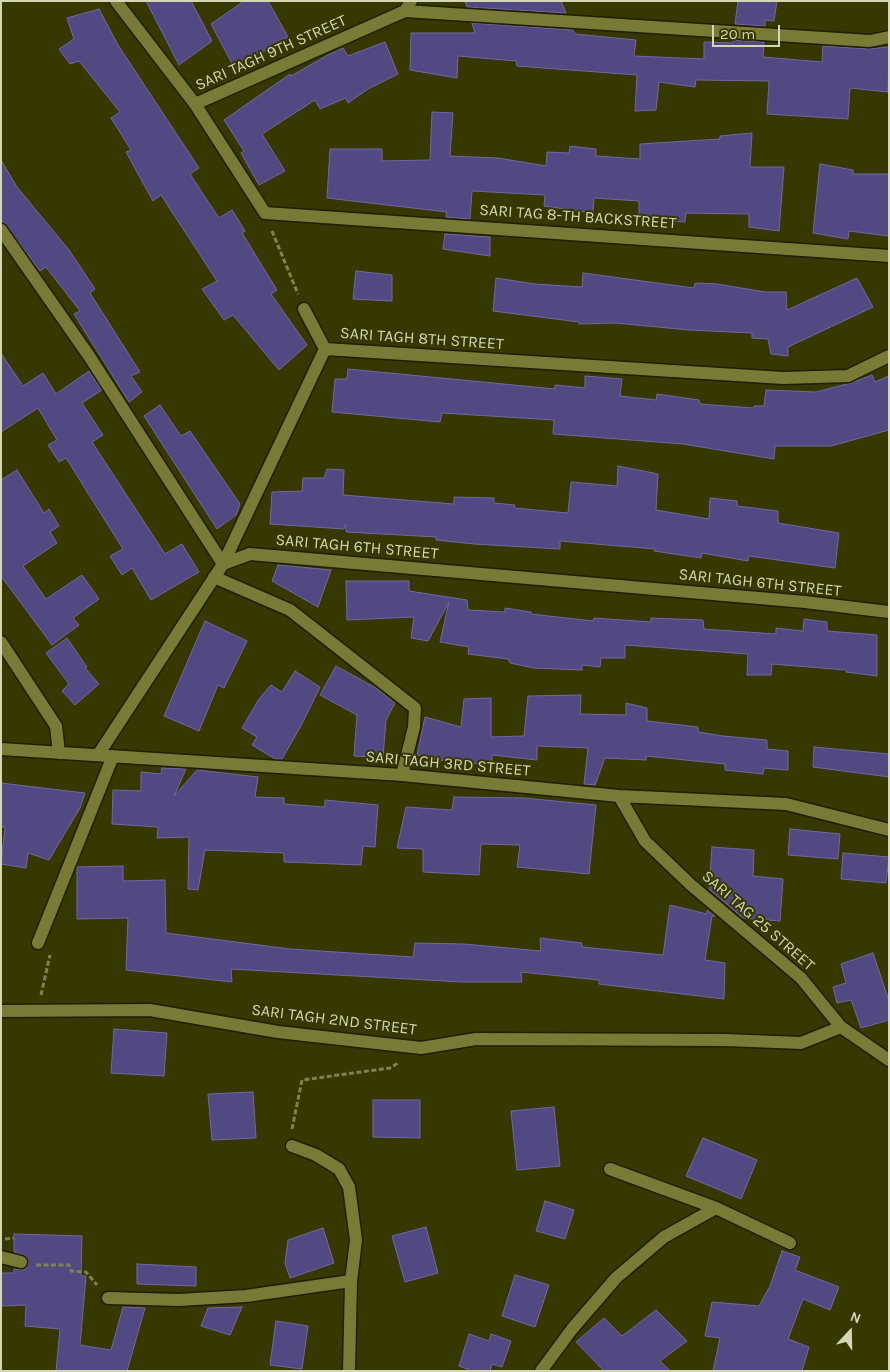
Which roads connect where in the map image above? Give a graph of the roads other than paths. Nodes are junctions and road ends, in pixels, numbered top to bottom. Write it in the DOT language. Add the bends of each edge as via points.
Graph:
graph roads {
  1 [pos="116,1"];
  2 [pos="408,6"];
  3 [pos="889,37"];
  4 [pos="194,104"];
  5 [pos="1,230"];
  6 [pos="889,256"];
  7 [pos="304,309"];
  8 [pos="325,349"];
  9 [pos="889,356"];
  10 [pos="223,564"];
  11 [pos="214,577"];
  12 [pos="889,612"];
  13 [pos="1,642"];
  14 [pos="1,749"];
  15 [pos="59,753"];
  16 [pos="98,755"];
  17 [pos="113,756"];
  18 [pos="402,775"];
  19 [pos="619,796"];
  20 [pos="889,830"];
  21 [pos="44,945"];
  22 [pos="1,1011"];
  23 [pos="841,1027"];
  24 [pos="889,1060"];
  25 [pos="292,1146"];
  26 [pos="610,1169"];
  27 [pos="716,1208"];
  28 [pos="790,1243"];
  29 [pos="1,1257"];
  30 [pos="21,1262"];
  31 [pos="350,1281"];
  32 [pos="108,1298"];
  33 [pos="349,1371"];
  34 [pos="542,1371"];
  1 -- 4 [label="street"];
  2 -- 3 [label="street" via="870,41"];
  2 -- 4 [label="street, SARI TAGH 9TH STREET"];
  4 -- 6 [label="street, SARI TAG 8-TH BACKSTREET" via="265,213"];
  5 -- 10 [label="street" via="89,356"];
  7 -- 8 [label="street, SARI TAGH 8TH STREET"];
  8 -- 9 [label="street, SARI TAGH 8TH STREET" via="783,378 848,376"];
  8 -- 10 [label="street"];
  10 -- 11 [label="street"];
  10 -- 12 [label="street, SARI TAGH 6TH STREET" via="250,554"];
  11 -- 16 [label="street"];
  11 -- 18 [label="street" via="290,610 415,708 414,727"];
  13 -- 15 [label="street" via="56,726"];
  14 -- 15 [label="street, SARI TAGH 3RD STREET"];
  15 -- 16 [label="street, SARI TAGH 3RD STREET"];
  16 -- 17 [label="street, SARI TAGH 3RD STREET"];
  17 -- 18 [label="street, SARI TAGH 3RD STREET"];
  17 -- 21 [label="street"];
  18 -- 19 [label="street, SARI TAGH 3RD STREET"];
  19 -- 20 [label="street, SARI TAGH 3RD STREET" via="786,804"];
  19 -- 23 [label="street, SARI TAG 25 STREET" via="645,841 801,978"];
  22 -- 23 [label="street, SARI TAGH 2ND STREET" via="150,1010 278,1032 421,1048 476,1040 801,1043"];
  23 -- 24 [label="street, SARI TAG 25 STREET"];
  25 -- 31 [label="street" via="339,1169 349,1188 356,1240"];
  26 -- 27 [label="street"];
  27 -- 28 [label="street"];
  27 -- 34 [label="street" via="664,1237 616,1278 572,1329"];
  29 -- 30 [label="street"];
  31 -- 32 [label="street" via="246,1296 178,1300"];
  31 -- 33 [label="street"];
}
